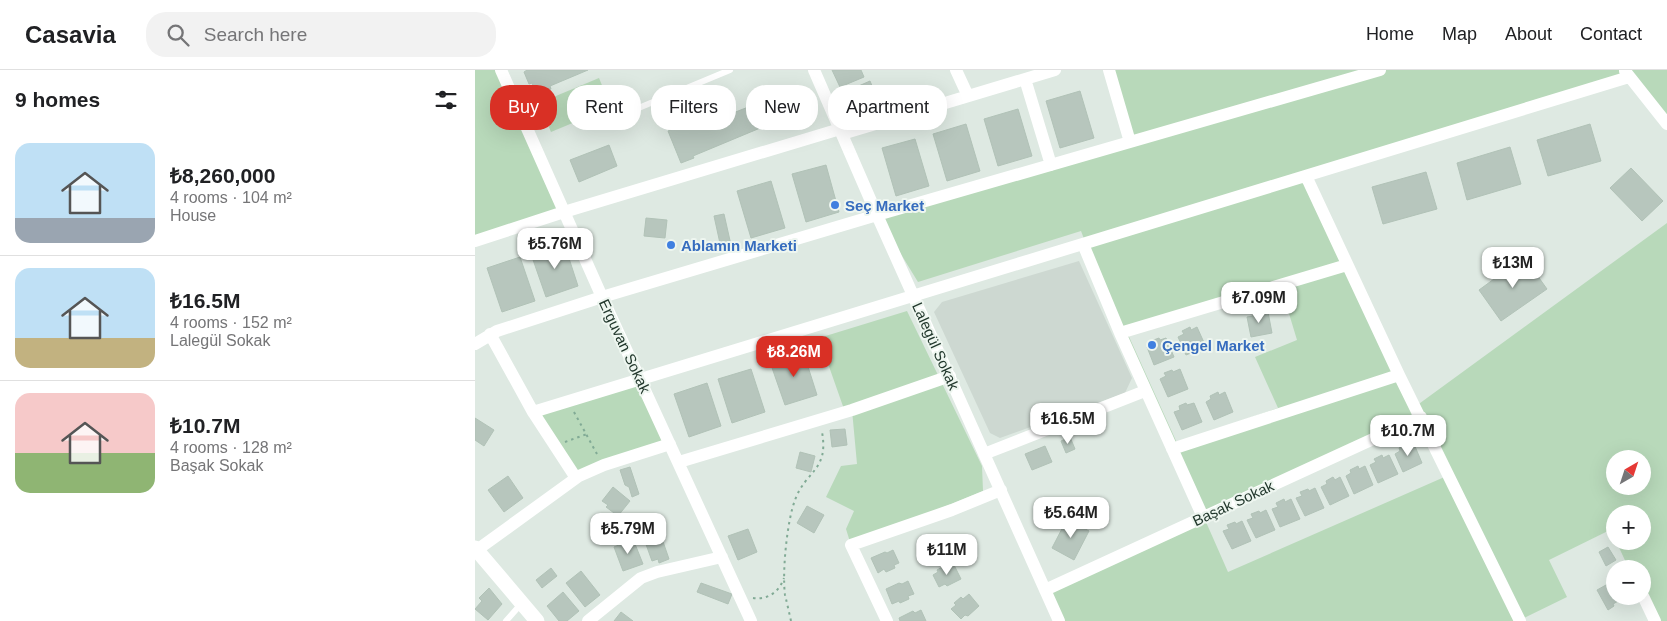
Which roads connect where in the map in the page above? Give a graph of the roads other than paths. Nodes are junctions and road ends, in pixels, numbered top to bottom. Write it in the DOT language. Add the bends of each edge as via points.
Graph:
graph roads {
  1 [pos="501,70"];
  2 [pos="730,70"];
  3 [pos="814,70"];
  4 [pos="956,70"];
  5 [pos="1055,70"];
  6 [pos="1109,70"];
  7 [pos="1380,70"];
  8 [pos="1626,73"];
  9 [pos="1025,79"];
  10 [pos="968,96"];
  11 [pos="641,107"];
  12 [pos="1667,124"];
  13 [pos="841,132"];
  14 [pos="1130,142"];
  15 [pos="1051,165"];
  16 [pos="1306,176"];
  17 [pos="565,212"];
  18 [pos="877,215"];
  19 [pos="475,241"];
  20 [pos="1083,244"];
  21 [pos="1347,265"];
  22 [pos="913,296"];
  23 [pos="602,298"];
  24 [pos="1120,333"];
  25 [pos="490,334"];
  26 [pos="475,344"];
  27 [pos="1399,375"];
  28 [pos="950,376"];
  29 [pos="640,379"];
  30 [pos="1145,391"];
  31 [pos="533,412"];
  32 [pos="1421,417"];
  33 [pos="670,444"];
  34 [pos="1172,449"];
  35 [pos="985,454"];
  36 [pos="679,462"];
  37 [pos="576,478"];
  38 [pos="1001,490"];
  39 [pos="1203,517"];
  40 [pos="476,549"];
  41 [pos="722,557"];
  42 [pos="1045,590"];
  43 [pos="521,603"];
  44 [pos="1647,605"];
  45 [pos="506,621"];
  46 [pos="537,621"];
  47 [pos="588,621"];
  48 [pos="751,621"];
  49 [pos="887,621"];
  50 [pos="1059,621"];
  51 [pos="1520,621"];
  52 [pos="1655,621"];
  1 -- 17 [label="street, Erguvan Sokak"];
  2 -- 11 [label="lane"];
  3 -- 13 [label="street, Lalegül Sokak"];
  4 -- 10 [label="street"];
  5 -- 9 [label="street"];
  6 -- 14 [label="street"];
  7 -- 14 [label="street"];
  8 -- 12 [label="street"];
  8 -- 16 [label="street"];
  9 -- 10 [label="street"];
  9 -- 15 [label="street"];
  10 -- 13 [label="street"];
  13 -- 17 [label="street"];
  13 -- 18 [label="street, Lalegül Sokak"];
  14 -- 15 [label="street"];
  15 -- 18 [label="street"];
  16 -- 20 [label="street"];
  16 -- 21 [label="street"];
  17 -- 19 [label="street"];
  17 -- 23 [label="street, Erguvan Sokak"];
  18 -- 22 [label="street, Lalegül Sokak"];
  18 -- 23 [label="street"];
  20 -- 22 [label="street"];
  20 -- 24 [label="street"];
  21 -- 24 [label="street"];
  21 -- 27 [label="street"];
  22 -- 28 [label="street, Lalegül Sokak"];
  22 -- 29 [label="street"];
  23 -- 25 [label="street"];
  23 -- 29 [label="street, Erguvan Sokak"];
  24 -- 30 [label="street"];
  25 -- 26 [label="street"];
  25 -- 31 [label="street"];
  27 -- 32 [label="street"];
  27 -- 34 [label="street"];
  28 -- 35 [label="street, Lalegül Sokak"];
  28 -- 36 [label="street"];
  29 -- 31 [label="street"];
  29 -- 33 [label="street, Erguvan Sokak"];
  30 -- 34 [label="street"];
  30 -- 35 [label="street"];
  31 -- 37 [label="street"];
  32 -- 39 [label="street, Başak Sokak"];
  32 -- 51 [label="street"];
  33 -- 36 [label="street, Erguvan Sokak"];
  33 -- 37 [label="street" via="604,465"];
  34 -- 39 [label="street"];
  35 -- 38 [label="street, Lalegül Sokak"];
  36 -- 41 [label="street, Erguvan Sokak"];
  37 -- 40 [label="street"];
  38 -- 42 [label="street, Lalegül Sokak"];
  38 -- 49 [label="street" via="851,545"];
  39 -- 42 [label="street, Başak Sokak"];
  40 -- 43 [label="street"];
  41 -- 47 [label="street" via="641,578"];
  41 -- 48 [label="street, Erguvan Sokak"];
  42 -- 50 [label="street, Lalegül Sokak"];
  43 -- 45 [label="lane"];
  43 -- 46 [label="street"];
  44 -- 52 [label="street"];
}
